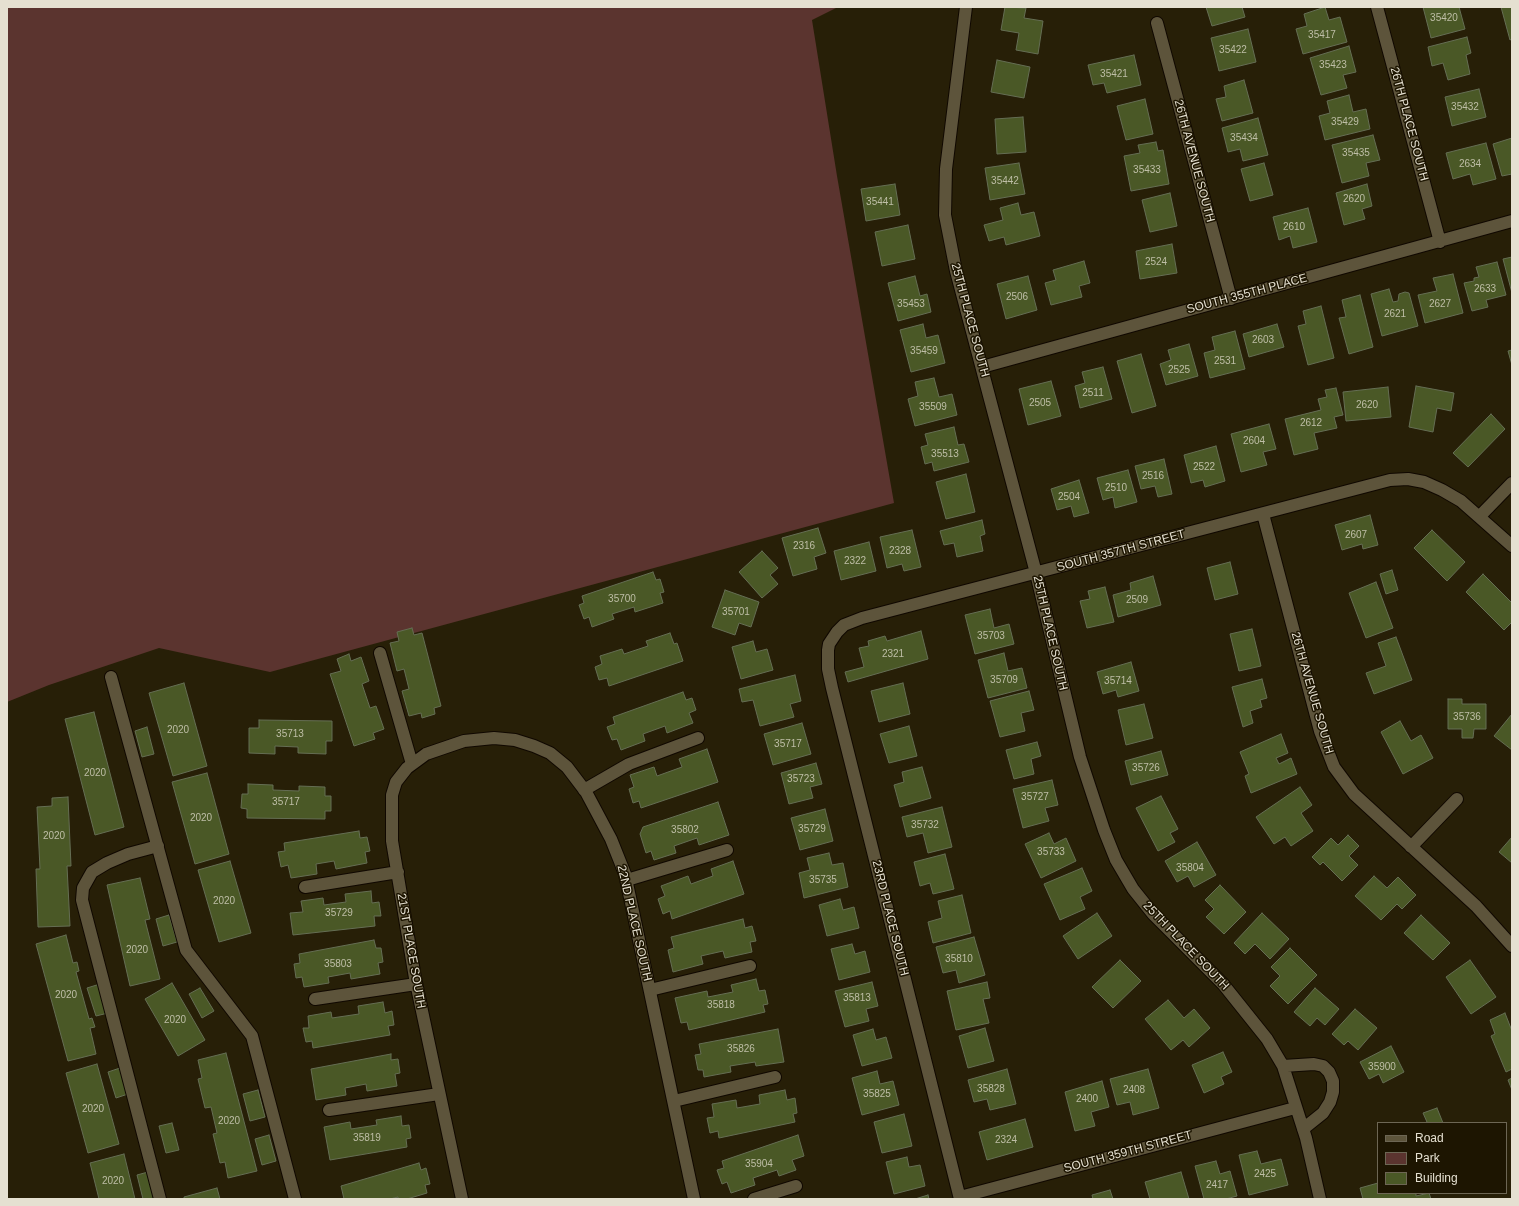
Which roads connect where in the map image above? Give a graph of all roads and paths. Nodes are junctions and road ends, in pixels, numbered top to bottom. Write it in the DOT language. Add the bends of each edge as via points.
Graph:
graph roads {
  1 [pos="966,7"];
  2 [pos="1378,7"];
  3 [pos="1157,23"];
  4 [pos="1512,221"];
  5 [pos="1440,242"];
  6 [pos="1230,299"];
  7 [pos="982,367"];
  8 [pos="1512,483"];
  9 [pos="1263,514"];
  10 [pos="1479,517"];
  11 [pos="1512,546"];
  12 [pos="1036,573"];
  13 [pos="833,637"];
  14 [pos="380,653"];
  15 [pos="111,677"];
  16 [pos="698,738"];
  17 [pos="464,741"];
  18 [pos="412,764"];
  19 [pos="584,790"];
  20 [pos="1457,799"];
  21 [pos="158,846"];
  22 [pos="1411,847"];
  23 [pos="727,850"];
  24 [pos="398,872"];
  25 [pos="627,880"];
  26 [pos="306,887"];
  27 [pos="1512,946"];
  28 [pos="750,966"];
  29 [pos="416,984"];
  30 [pos="650,990"];
  31 [pos="315,999"];
  32 [pos="1283,1066"];
  33 [pos="775,1077"];
  34 [pos="439,1094"];
  35 [pos="674,1101"];
  36 [pos="1296,1108"];
  37 [pos="329,1110"];
  38 [pos="1303,1130"];
  39 [pos="796,1186"];
  40 [pos="960,1198"];
  41 [pos="160,1199"];
  42 [pos="295,1199"];
  43 [pos="462,1199"];
  44 [pos="694,1199"];
  45 [pos="754,1199"];
  46 [pos="1320,1199"];
  1 -- 7 [label="street, 25TH PLACE SOUTH" via="946,169 946,215 956,271"];
  2 -- 5 [label="street, 26TH PLACE SOUTH"];
  3 -- 6 [label="street, 26TH AVENUE SOUTH"];
  4 -- 5 [label="street, SOUTH 355TH PLACE"];
  5 -- 6 [label="street, SOUTH 355TH PLACE"];
  6 -- 7 [label="street, SOUTH 355TH PLACE"];
  7 -- 12 [label="street, 25TH PLACE SOUTH"];
  8 -- 10 [label="street"];
  9 -- 10 [label="street, SOUTH 357TH STREET" via="1390,480 1408,479 1424,482 1442,490"];
  9 -- 12 [label="street, SOUTH 357TH STREET"];
  9 -- 22 [label="street, 26TH AVENUE SOUTH" via="1320,730 1334,767 1354,794"];
  10 -- 11 [label="street, SOUTH 357TH STREET"];
  12 -- 13 [label="street, SOUTH 357TH STREET" via="862,618 844,626"];
  12 -- 32 [label="street, 25TH PLACE SOUTH" via="1080,757 1094,805 1116,860 1133,889 1153,914 1224,984 1267,1039"];
  13 -- 40 [label="street, 23RD PLACE SOUTH" via="829,644 827,660 832,688"];
  14 -- 18 [label="street"];
  15 -- 21 [label="street"];
  16 -- 19 [label="street" via="629,764"];
  17 -- 18 [label="street, 21ST PLACE SOUTH" via="426,754"];
  17 -- 19 [label="street, 22ND PLACE SOUTH" via="494,738 515,740 534,746 550,753 566,767"];
  18 -- 24 [label="street, 21ST PLACE SOUTH" via="396,782 392,795 392,841"];
  19 -- 25 [label="street, 22ND PLACE SOUTH" via="611,839"];
  20 -- 22 [label="street"];
  21 -- 41 [label="street" via="128,854 92,872 83,888 82,900"];
  21 -- 42 [label="street" via="186,950 252,1036"];
  22 -- 27 [label="street, 26TH AVENUE SOUTH" via="1476,906"];
  23 -- 25 [label="street"];
  24 -- 26 [label="street"];
  24 -- 29 [label="street, 21ST PLACE SOUTH"];
  25 -- 30 [label="street, 22ND PLACE SOUTH"];
  28 -- 30 [label="street"];
  29 -- 31 [label="street"];
  29 -- 34 [label="street, 21ST PLACE SOUTH"];
  30 -- 35 [label="street, 22ND PLACE SOUTH"];
  32 -- 36 [label="street, 25TH PLACE SOUTH"];
  32 -- 38 [label="street" via="1323,1066 1333,1082 1330,1102 1323,1113"];
  33 -- 35 [label="street"];
  34 -- 37 [label="street"];
  34 -- 43 [label="street, 21ST PLACE SOUTH"];
  35 -- 44 [label="street, 22ND PLACE SOUTH"];
  36 -- 38 [label="street, 25TH PLACE SOUTH"];
  36 -- 40 [label="street, SOUTH 359TH STREET"];
  38 -- 46 [label="street, 25TH PLACE SOUTH"];
  39 -- 45 [label="street"];
}
